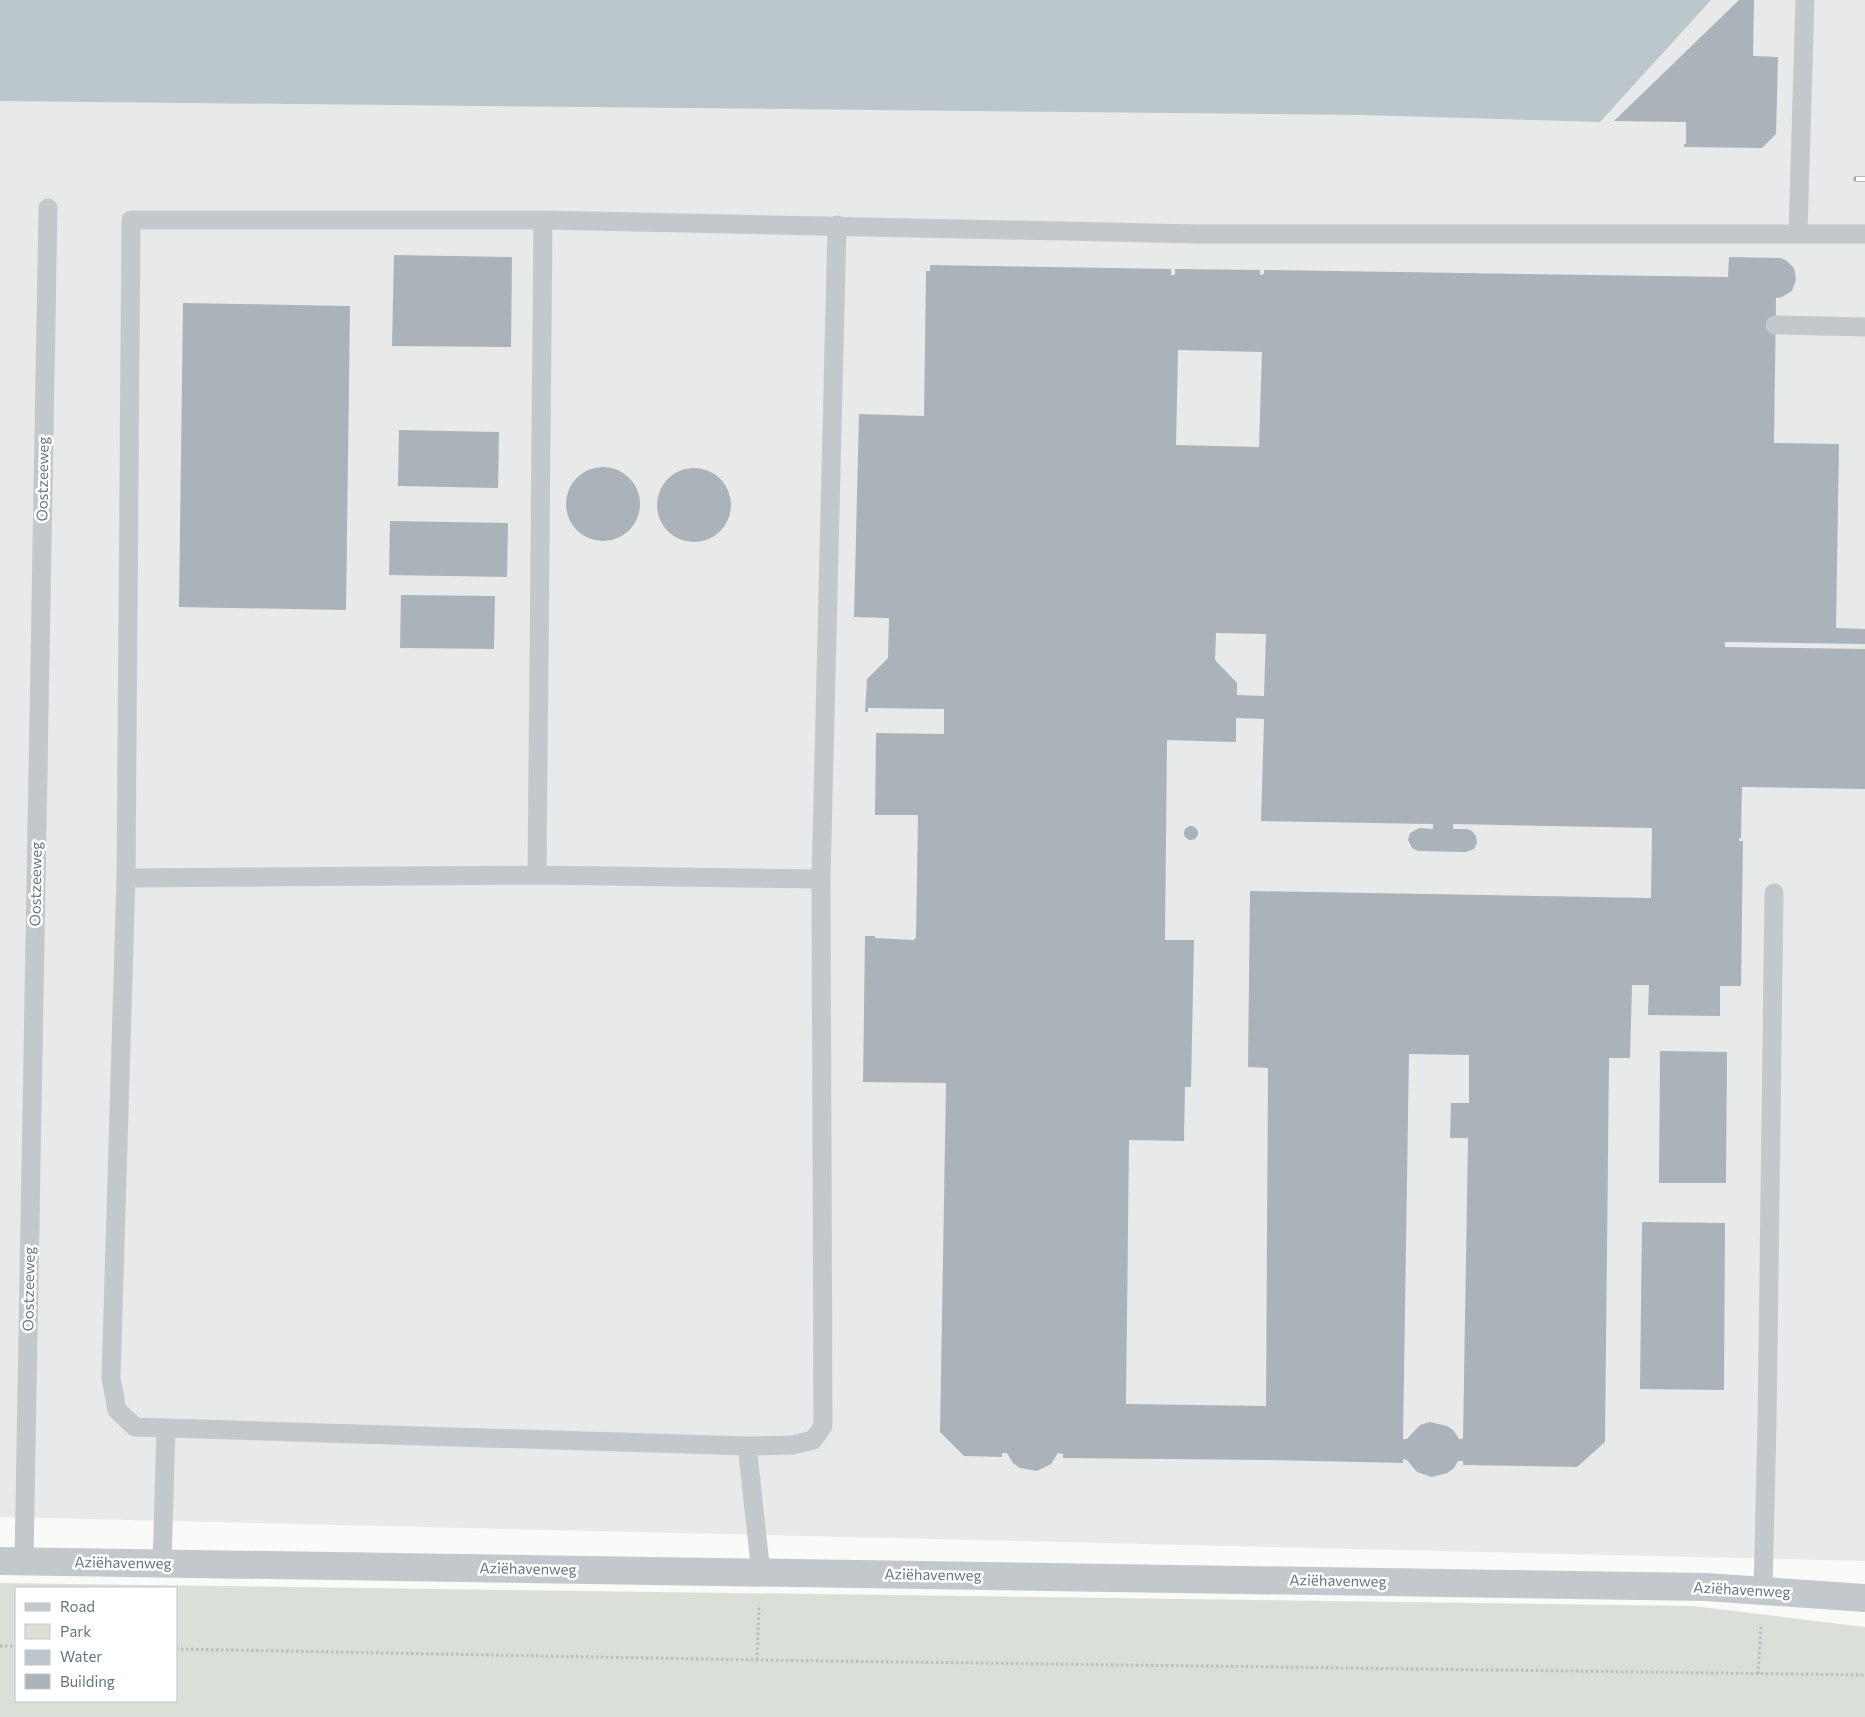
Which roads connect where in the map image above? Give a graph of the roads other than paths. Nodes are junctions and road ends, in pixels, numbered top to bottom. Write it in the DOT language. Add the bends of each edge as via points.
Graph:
graph roads {
  1 [pos="1805,0"];
  2 [pos="48,208"];
  3 [pos="543,220"];
  4 [pos="837,225"];
  5 [pos="1798,233"];
  6 [pos="1864,236"];
  7 [pos="1775,325"];
  8 [pos="1865,327"];
  9 [pos="537,875"];
  10 [pos="126,878"];
  11 [pos="820,879"];
  12 [pos="1774,893"];
  13 [pos="166,1429"];
  14 [pos="747,1446"];
  15 [pos="12,1561"];
  16 [pos="162,1564"];
  17 [pos="761,1573"];
  18 [pos="1763,1590"];
  19 [pos="1865,1598"];
  1 -- 5 [label="lane"];
  2 -- 15 [label="lane, Oostzeeweg"];
  3 -- 4 [label="lane"];
  3 -- 9 [label="lane"];
  3 -- 10 [label="lane" via="131,220"];
  4 -- 5 [label="lane" via="1199,234"];
  4 -- 11 [label="lane"];
  5 -- 6 [label="lane"];
  7 -- 8 [label="lane"];
  9 -- 10 [label="lane"];
  9 -- 11 [label="lane"];
  10 -- 13 [label="lane" via="111,1378 117,1410 135,1427"];
  11 -- 14 [label="lane" via="824,1426 813,1440 793,1445"];
  12 -- 18 [label="lane"];
  13 -- 14 [label="lane"];
  13 -- 16 [label="lane"];
  14 -- 17 [label="lane"];
  15 -- 16 [label="street, Aziëhavenweg"];
  16 -- 17 [label="street, Aziëhavenweg"];
  17 -- 18 [label="street, Aziëhavenweg" via="1696,1586"];
  18 -- 19 [label="street, Aziëhavenweg"];
}
